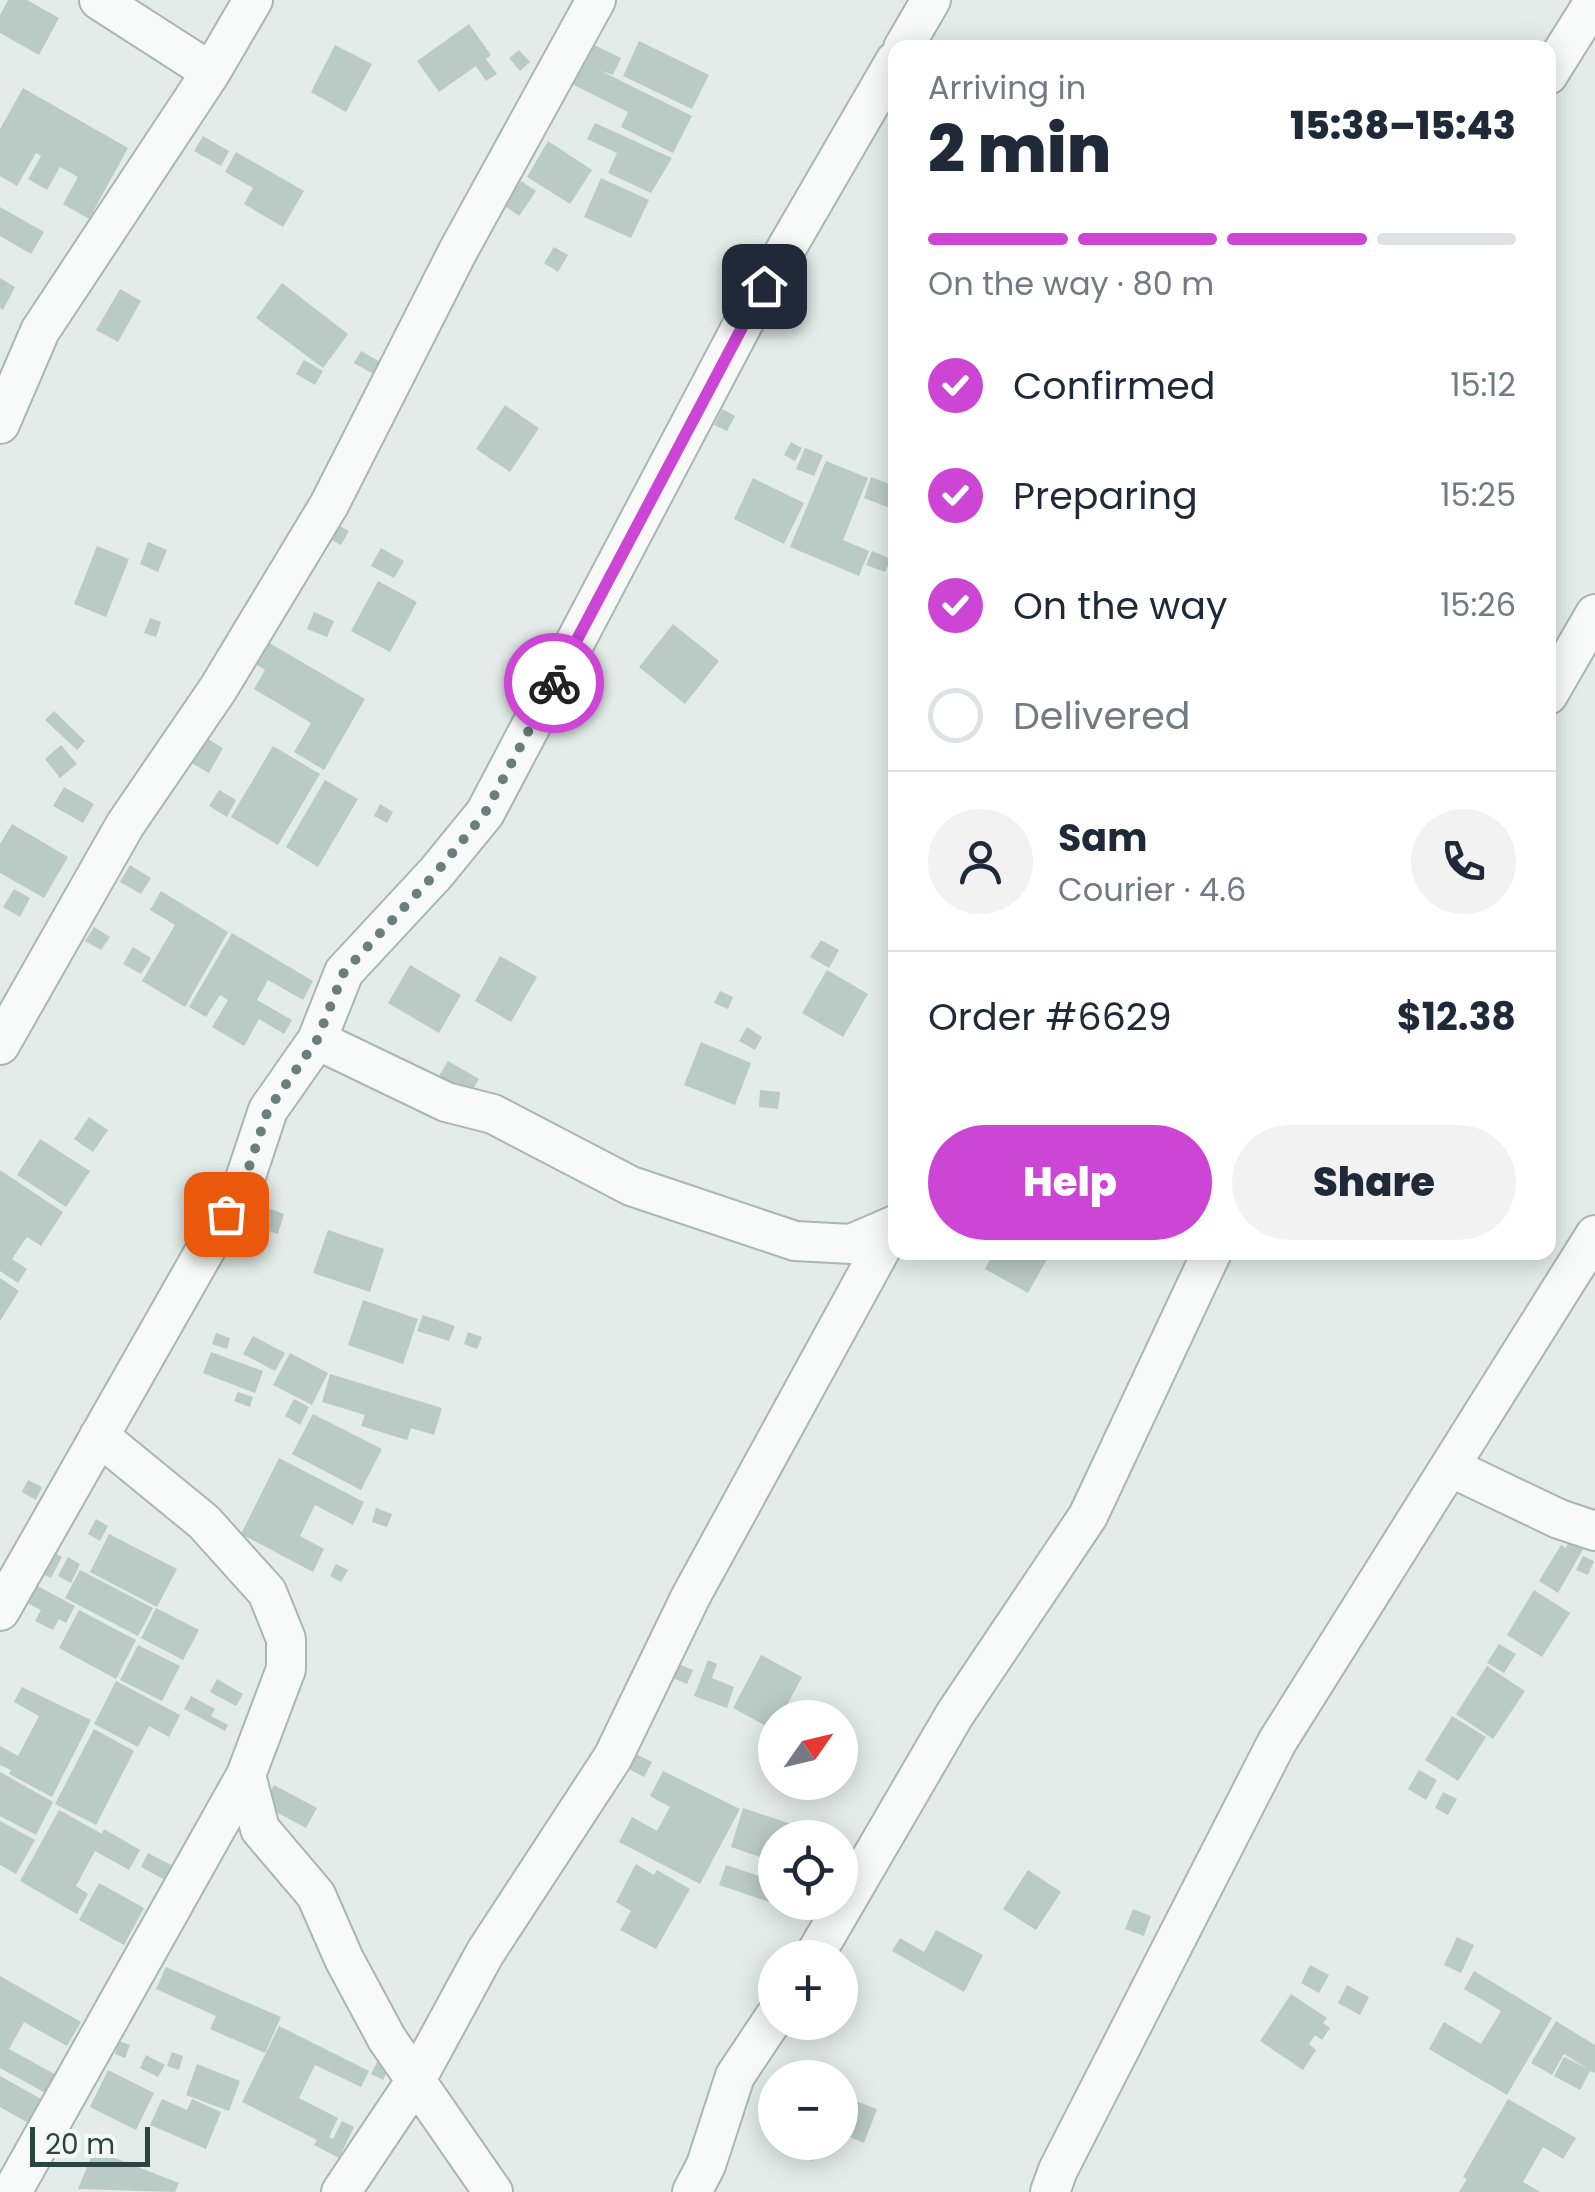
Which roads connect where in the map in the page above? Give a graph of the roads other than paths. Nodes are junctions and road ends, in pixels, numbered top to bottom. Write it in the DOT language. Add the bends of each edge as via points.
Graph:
graph roads {
  1 [pos="99,0"];
  2 [pos="253,0"];
  3 [pos="596,0"];
  4 [pos="930,0"];
  5 [pos="1595,0"];
  6 [pos="908,40"];
  7 [pos="1556,62"];
  8 [pos="211,72"];
  9 [pos="888,73"];
  10 [pos="0,424"];
  11 [pos="1595,614"];
  12 [pos="1556,681"];
  13 [pos="317,1040"];
  14 [pos="0,1046"];
  15 [pos="888,1229"];
  16 [pos="1595,1236"];
  17 [pos="888,1237"];
  18 [pos="1208,1260"];
  19 [pos="99,1436"];
  20 [pos="1452,1468"];
  21 [pos="1595,1531"];
  22 [pos="0,1610"];
  23 [pos="246,1775"];
  24 [pos="823,1940"];
  25 [pos="759,2040"];
  26 [pos="416,2080"];
  27 [pos="12,2192"];
  28 [pos="341,2192"];
  29 [pos="493,2192"];
  30 [pos="692,2192"];
  31 [pos="1050,2192"];
  1 -- 8 [label="street"];
  2 -- 8 [label="street"];
  3 -- 14 [label="street" via="329,505 126,825"];
  4 -- 6 [label="street"];
  5 -- 7 [label="street"];
  8 -- 10 [label="street" via="40,331"];
  9 -- 13 [label="street" via="746,318 485,813 344,972"];
  11 -- 12 [label="street"];
  13 -- 15 [label="street" via="446,1102 492,1114 631,1186 795,1241 851,1244"];
  13 -- 19 [label="street" via="268,1110 244,1182"];
  16 -- 20 [label="street"];
  17 -- 26 [label="street" via="691,1596 613,1757 485,1953"];
  18 -- 24 [label="street" via="1088,1516 955,1714"];
  19 -- 22 [label="street"];
  19 -- 23 [label="street" via="204,1522 267,1592 286,1639 286,1670"];
  20 -- 21 [label="street"];
  20 -- 31 [label="street" via="1277,1742"];
  23 -- 26 [label="street" via="260,1829 316,1895 379,2023"];
  23 -- 27 [label="street"];
  25 -- 30 [label="street" via="736,2076"];
  26 -- 28 [label="street"];
  26 -- 29 [label="street"];
}
